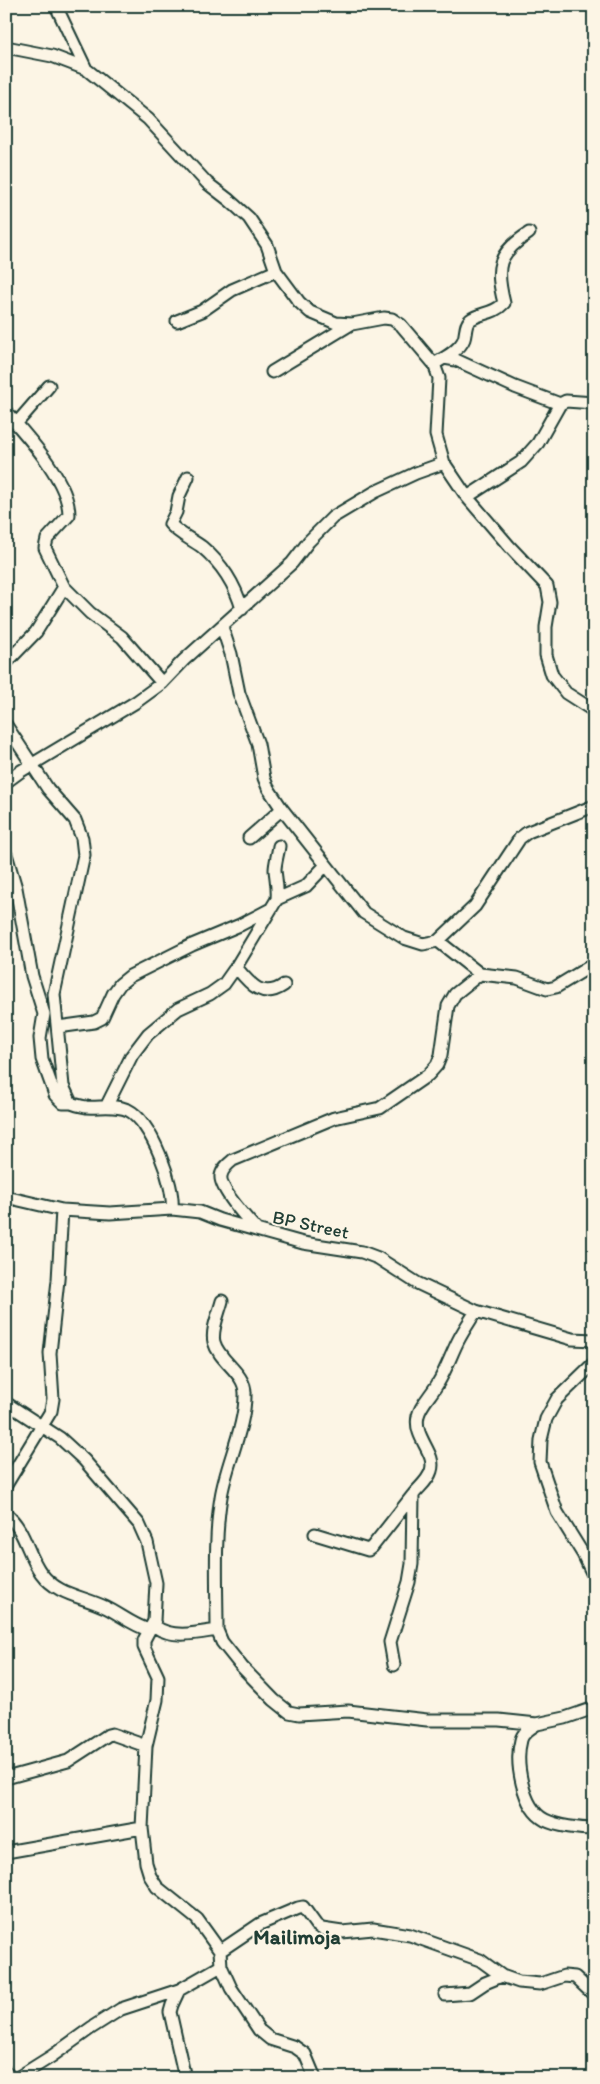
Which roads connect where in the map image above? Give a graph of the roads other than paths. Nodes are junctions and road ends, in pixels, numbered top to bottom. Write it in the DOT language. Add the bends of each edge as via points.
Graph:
graph roads {
  1 [pos="57,7"];
  2 [pos="6,47"];
  3 [pos="86,69"];
  4 [pos="529,233"];
  5 [pos="276,271"];
  6 [pos="177,321"];
  7 [pos="352,324"];
  8 [pos="439,361"];
  9 [pos="272,372"];
  10 [pos="49,386"];
  11 [pos="594,403"];
  12 [pos="560,404"];
  13 [pos="6,412"];
  14 [pos="16,424"];
  15 [pos="444,463"];
  16 [pos="188,477"];
  17 [pos="467,497"];
  18 [pos="64,587"];
  19 [pos="242,609"];
  20 [pos="222,627"];
  21 [pos="6,664"];
  22 [pos="162,684"];
  23 [pos="594,710"];
  24 [pos="6,725"];
  25 [pos="32,764"];
  26 [pos="6,782"];
  27 [pos="594,806"];
  28 [pos="282,809"];
  29 [pos="249,838"];
  30 [pos="279,846"];
  31 [pos="6,854"];
  32 [pos="325,866"];
  33 [pos="277,898"];
  34 [pos="269,910"];
  35 [pos="438,941"];
  36 [pos="594,964"];
  37 [pos="236,967"];
  38 [pos="480,974"];
  39 [pos="284,985"];
  40 [pos="58,1027"];
  41 [pos="71,1104"];
  42 [pos="107,1105"];
  43 [pos="6,1197"];
  44 [pos="172,1208"];
  45 [pos="62,1210"];
  46 [pos="256,1229"];
  47 [pos="222,1301"];
  48 [pos="476,1312"];
  49 [pos="594,1340"];
  50 [pos="594,1363"];
  51 [pos="6,1403"];
  52 [pos="44,1426"];
  53 [pos="6,1486"];
  54 [pos="413,1495"];
  55 [pos="6,1514"];
  56 [pos="315,1534"];
  57 [pos="594,1577"];
  58 [pos="217,1630"];
  59 [pos="149,1631"];
  60 [pos="394,1665"];
  61 [pos="594,1708"];
  62 [pos="537,1724"];
  63 [pos="146,1746"];
  64 [pos="6,1778"];
  65 [pos="142,1828"];
  66 [pos="594,1829"];
  67 [pos="6,1852"];
  68 [pos="220,1951"];
  69 [pos="221,1966"];
  70 [pos="502,1976"];
  71 [pos="180,1990"];
  72 [pos="446,1995"];
  73 [pos="594,1995"];
  74 [pos="6,2072"];
  75 [pos="10,2078"];
  76 [pos="16,2078"];
  77 [pos="185,2078"];
  78 [pos="315,2078"];
  1 -- 3 [label="street"];
  2 -- 3 [label="street" via="52,56"];
  3 -- 5 [label="street" via="148,119 207,183 249,218 266,245"];
  4 -- 8 [label="street" via="510,245 500,265 504,303 497,310 467,322 459,346"];
  5 -- 6 [label="street" via="232,290 202,311"];
  5 -- 7 [label="street" via="310,312 336,323"];
  7 -- 8 [label="street" via="392,319"];
  7 -- 9 [label="street"];
  8 -- 12 [label="street" via="456,360"];
  8 -- 15 [label="street" via="436,435"];
  10 -- 14 [label="street"];
  11 -- 12 [label="street" via="566,401"];
  12 -- 17 [label="street" via="538,443 521,462"];
  13 -- 14 [label="street"];
  14 -- 18 [label="street" via="44,459 69,504 70,515 46,539 45,548"];
  15 -- 17 [label="street"];
  15 -- 19 [label="street" via="360,499 333,517 292,563"];
  16 -- 19 [label="street" via="170,524 214,559 230,578"];
  17 -- 23 [label="street" via="547,586 550,602 546,655 552,675 566,693"];
  18 -- 21 [label="street" via="36,632"];
  18 -- 22 [label="street" via="90,613 122,637"];
  19 -- 20 [label="street"];
  20 -- 22 [label="street"];
  20 -- 28 [label="street" via="239,693 258,744 264,778"];
  22 -- 25 [label="street"];
  24 -- 25 [label="street"];
  25 -- 26 [label="street"];
  25 -- 40 [label="street" via="48,789 75,820 84,855 54,994"];
  27 -- 35 [label="street" via="520,838 475,906"];
  28 -- 29 [label="street"];
  28 -- 32 [label="street"];
  30 -- 33 [label="street" via="275,868"];
  31 -- 41 [label="street" via="16,888 32,976 44,1014 40,1038 42,1059 55,1095 63,1103"];
  32 -- 33 [label="street" via="306,886"];
  32 -- 35 [label="street" via="364,913 404,938 423,944"];
  33 -- 34 [label="street"];
  34 -- 37 [label="street"];
  34 -- 40 [label="street" via="130,976 112,994 102,1018"];
  35 -- 38 [label="street"];
  36 -- 38 [label="street" via="547,989 517,978"];
  37 -- 39 [label="street" via="247,981 262,991 277,990"];
  37 -- 42 [label="street" via="224,984 178,1009 148,1034 132,1055"];
  38 -- 46 [label="street" via="456,994 448,1006 441,1055 428,1075 380,1108 334,1118 257,1149 225,1167 221,1176 223,1186"];
  40 -- 41 [label="street" via="63,1086"];
  41 -- 42 [label="street" via="87,1107"];
  42 -- 44 [label="street" via="128,1110 148,1132 165,1167"];
  43 -- 45 [label="street, BP Street"];
  44 -- 45 [label="street, BP Street" via="110,1214"];
  44 -- 46 [label="street, BP Street" via="200,1212"];
  45 -- 52 [label="street" via="50,1353 53,1398"];
  46 -- 48 [label="street, BP Street" via="303,1243 362,1252 378,1258 417,1283"];
  47 -- 58 [label="street" via="214,1341 243,1382 246,1392 218,1519"];
  48 -- 49 [label="street, BP Street" via="572,1339"];
  48 -- 54 [label="street" via="418,1414 419,1436 432,1461 432,1470"];
  50 -- 57 [label="street" via="557,1399 546,1420 540,1462 557,1512"];
  51 -- 52 [label="street"];
  52 -- 53 [label="street"];
  52 -- 59 [label="street" via="84,1460 139,1524 148,1542 156,1583"];
  54 -- 56 [label="street" via="368,1550"];
  54 -- 60 [label="street" via="412,1564 390,1642"];
  55 -- 59 [label="street" via="16,1521 40,1572 53,1586 105,1607"];
  58 -- 59 [label="street" via="196,1634 169,1633 156,1627"];
  58 -- 62 [label="street" via="222,1642 242,1667 289,1712 348,1712 427,1720 499,1720"];
  59 -- 63 [label="street" via="144,1646 158,1677 157,1700"];
  61 -- 62 [label="street"];
  62 -- 66 [label="street" via="521,1739 520,1772 529,1805 544,1820"];
  63 -- 64 [label="street" via="112,1734 68,1761"];
  63 -- 65 [label="street"];
  65 -- 67 [label="street"];
  65 -- 68 [label="street" via="146,1864 157,1887 197,1919"];
  68 -- 69 [label="street"];
  68 -- 70 [label="street" via="260,1924 303,1907 322,1929 342,1932 373,1928 410,1935 480,1960"];
  69 -- 71 [label="street"];
  69 -- 78 [label="street" via="231,1988 259,2030 270,2039 305,2054"];
  70 -- 72 [label="street" via="470,1993"];
  70 -- 73 [label="street" via="540,1984 564,1976 575,1977"];
  71 -- 76 [label="street" via="122,2009"];
  71 -- 77 [label="street" via="170,2012"];
  74 -- 75 [label="street"];
}
